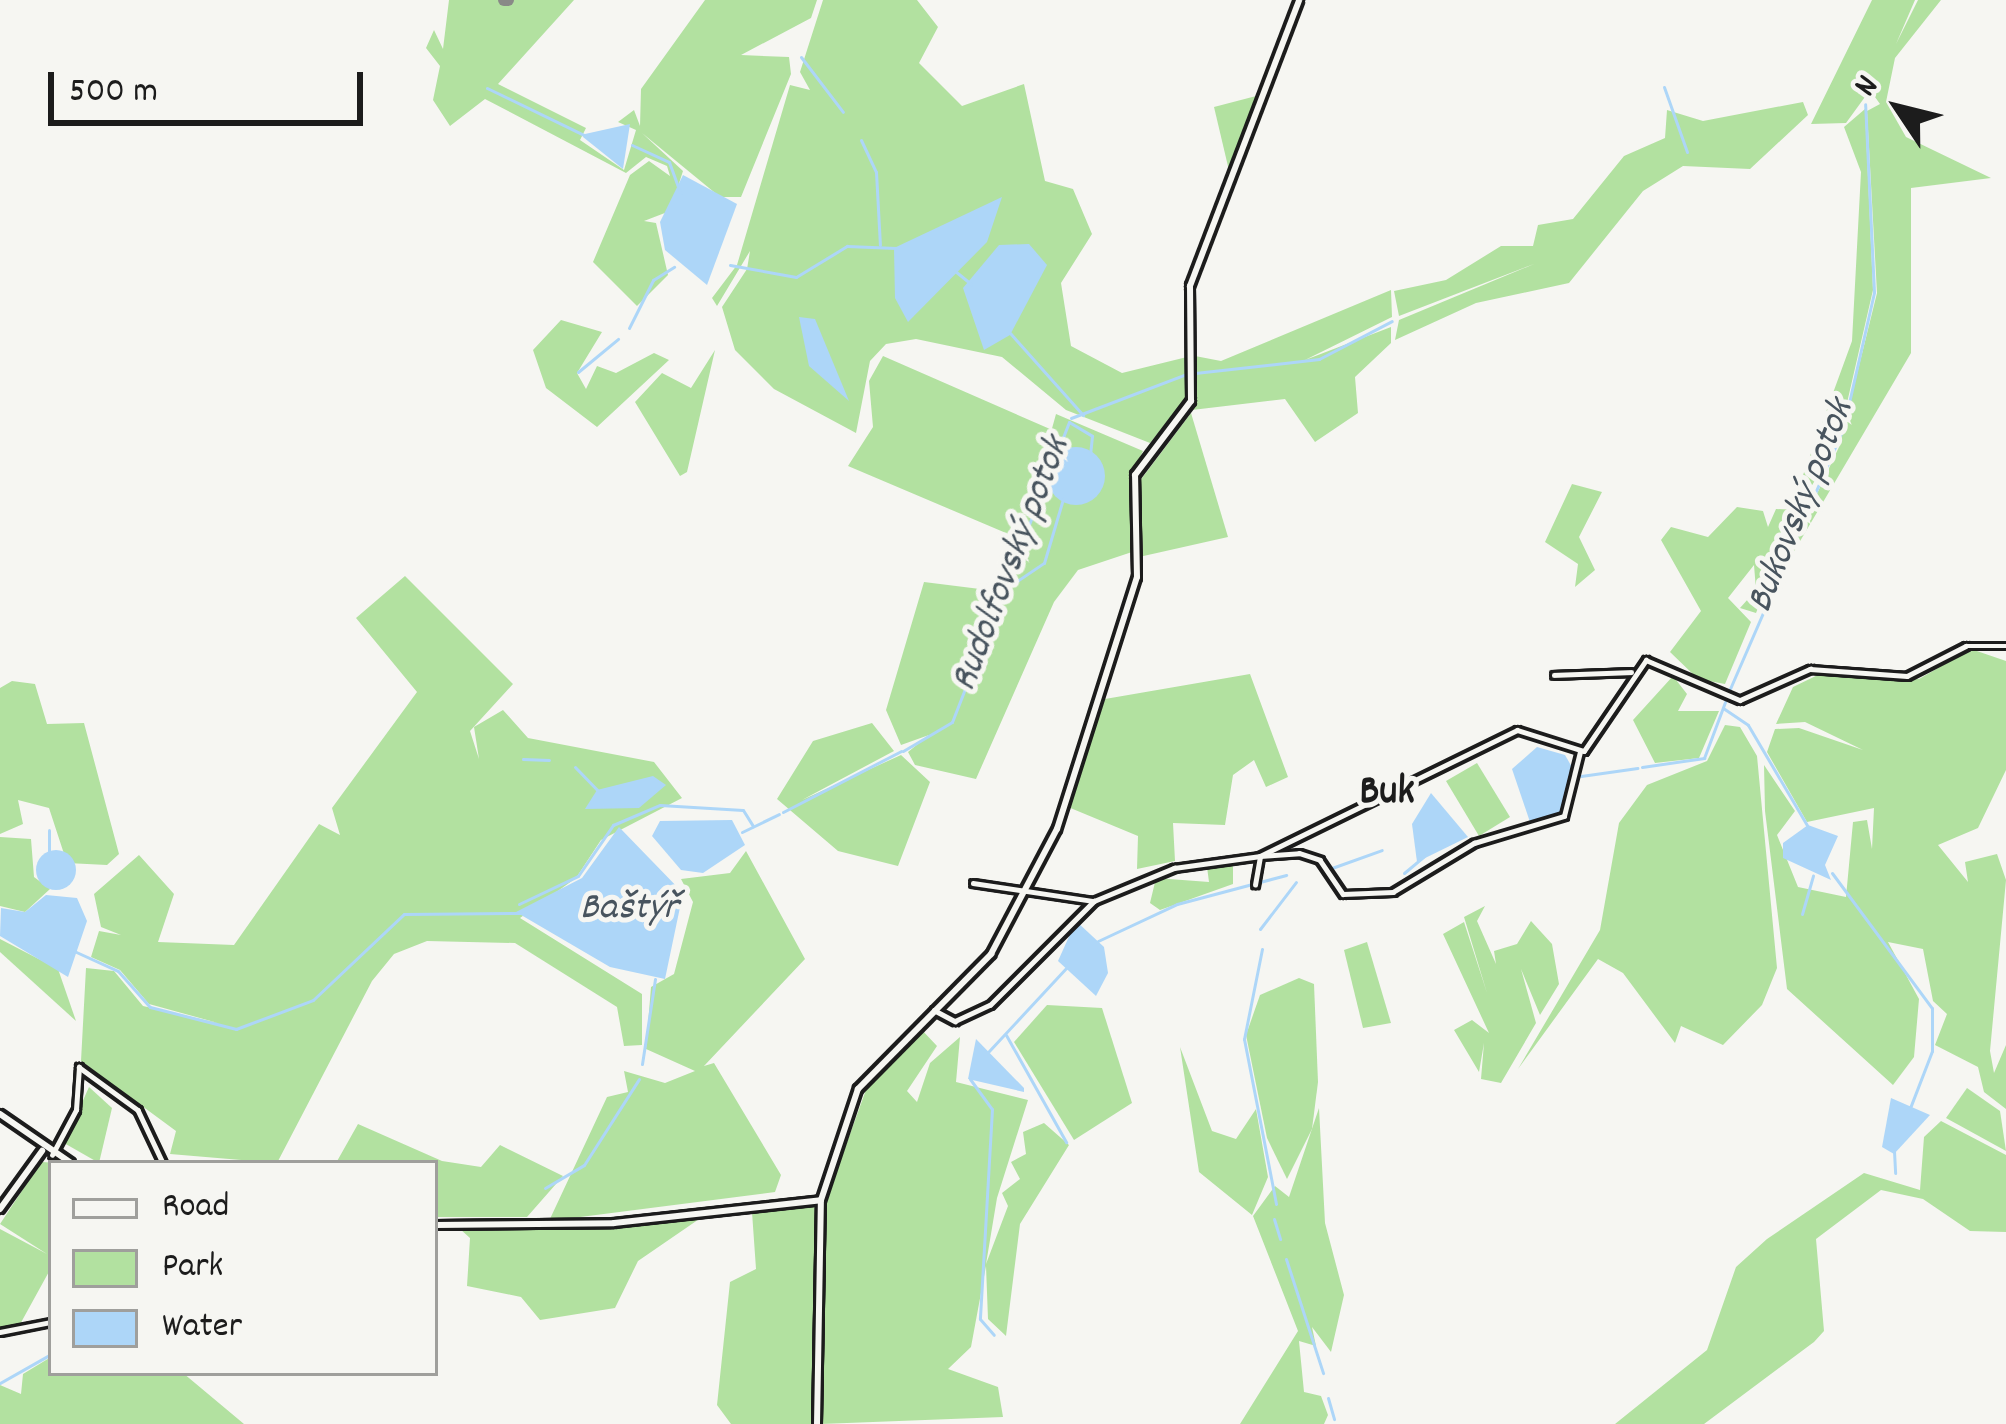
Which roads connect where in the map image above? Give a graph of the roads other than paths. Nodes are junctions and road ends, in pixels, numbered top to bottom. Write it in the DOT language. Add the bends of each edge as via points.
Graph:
graph roads {
  1 [pos="1299,0"];
  2 [pos="2006,646"];
  3 [pos="1631,672"];
  4 [pos="1554,675"];
  5 [pos="1610,676"];
  6 [pos="1609,703"];
  7 [pos="1580,752"];
  8 [pos="1260,856"];
  9 [pos="1257,881"];
  10 [pos="973,883"];
  11 [pos="1026,889"];
  12 [pos="1094,901"];
  13 [pos="933,1010"];
  14 [pos="0,1114"];
  15 [pos="42,1151"];
  16 [pos="52,1155"];
  17 [pos="64,1160"];
  18 [pos="162,1160"];
  19 [pos="821,1200"];
  20 [pos="0,1209"];
  21 [pos="438,1225"];
  22 [pos="48,1323"];
  23 [pos="0,1332"];
  24 [pos="817,1424"];
  1 -- 11 [label="street" via="1190,286 1191,401 1136,475 1139,559 1127,621"];
  2 -- 3 [label="street" via="1966,646 1907,676 1810,669 1740,700 1659,660"];
  3 -- 5 [label="street"];
  3 -- 6 [label="street"];
  4 -- 5 [label="street"];
  5 -- 6 [label="street"];
  6 -- 7 [label="street"];
  7 -- 8 [label="street" via="1542,731 1504,734"];
  7 -- 8 [label="street" via="1564,816 1472,844 1393,892 1343,893 1314,855"];
  8 -- 9 [label="street"];
  8 -- 12 [label="street" via="1174,868"];
  10 -- 11 [label="street"];
  11 -- 12 [label="street"];
  11 -- 13 [label="street" via="991,954"];
  12 -- 13 [label="street" via="991,1005 955,1021"];
  13 -- 19 [label="street" via="865,1077"];
  14 -- 15 [label="street"];
  15 -- 16 [label="street"];
  15 -- 20 [label="street"];
  16 -- 17 [label="street"];
  16 -- 18 [label="street" via="76,1110 79,1067 148,1121"];
  19 -- 21 [label="street" via="600,1224"];
  19 -- 24 [label="street"];
  22 -- 23 [label="street"];
}
